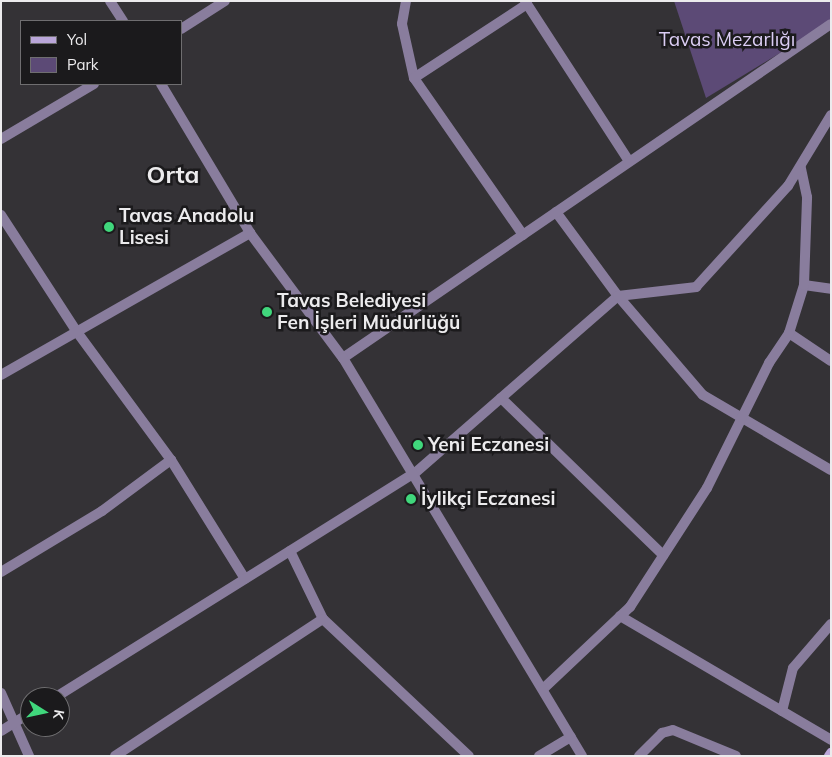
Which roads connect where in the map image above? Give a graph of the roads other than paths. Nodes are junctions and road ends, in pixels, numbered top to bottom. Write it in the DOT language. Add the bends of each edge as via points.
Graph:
graph roads {
  1 [pos="110,1"];
  2 [pos="225,1"];
  3 [pos="406,1"];
  4 [pos="526,3"];
  5 [pos="122,20"];
  6 [pos="831,24"];
  7 [pos="182,28"];
  8 [pos="414,78"];
  9 [pos="92,85"];
  10 [pos="162,85"];
  11 [pos="831,115"];
  12 [pos="1,139"];
  13 [pos="629,161"];
  14 [pos="801,168"];
  15 [pos="556,212"];
  16 [pos="1,215"];
  17 [pos="250,233"];
  18 [pos="523,235"];
  19 [pos="804,285"];
  20 [pos="831,289"];
  21 [pos="618,296"];
  22 [pos="77,332"];
  23 [pos="789,333"];
  24 [pos="343,358"];
  25 [pos="831,361"];
  26 [pos="1,375"];
  27 [pos="501,398"];
  28 [pos="742,418"];
  29 [pos="171,460"];
  30 [pos="831,470"];
  31 [pos="415,473"];
  32 [pos="290,551"];
  33 [pos="663,555"];
  34 [pos="1,572"];
  35 [pos="246,579"];
  36 [pos="620,616"];
  37 [pos="323,619"];
  38 [pos="831,624"];
  39 [pos="70,688"];
  40 [pos="543,689"];
  41 [pos="1,693"];
  42 [pos="782,711"];
  43 [pos="20,719"];
  44 [pos="13,724"];
  45 [pos="1,731"];
  46 [pos="571,737"];
  47 [pos="831,740"];
  48 [pos="29,756"];
  49 [pos="115,756"];
  50 [pos="469,756"];
  51 [pos="539,756"];
  52 [pos="582,756"];
  53 [pos="639,756"];
  54 [pos="736,756"];
  1 -- 5 [label="street"];
  2 -- 7 [label="street"];
  3 -- 8 [label="street" via="402,24"];
  4 -- 8 [label="street"];
  4 -- 13 [label="street"];
  6 -- 13 [label="street"];
  8 -- 18 [label="street"];
  9 -- 12 [label="street"];
  10 -- 17 [label="street"];
  11 -- 14 [label="street"];
  13 -- 15 [label="street"];
  14 -- 19 [label="street" via="807,197"];
  14 -- 21 [label="street" via="696,287"];
  15 -- 18 [label="street"];
  15 -- 21 [label="street"];
  16 -- 22 [label="street"];
  17 -- 22 [label="street"];
  17 -- 24 [label="street"];
  18 -- 24 [label="street"];
  19 -- 20 [label="street"];
  19 -- 23 [label="street"];
  21 -- 27 [label="street"];
  21 -- 28 [label="street" via="703,395"];
  22 -- 26 [label="street"];
  22 -- 29 [label="street"];
  23 -- 25 [label="street"];
  23 -- 28 [label="street"];
  24 -- 31 [label="street"];
  27 -- 31 [label="street"];
  27 -- 33 [label="street"];
  28 -- 30 [label="street"];
  28 -- 33 [label="street" via="706,488"];
  29 -- 34 [label="street" via="102,511"];
  29 -- 35 [label="street"];
  31 -- 32 [label="street"];
  31 -- 40 [label="street"];
  32 -- 35 [label="street"];
  32 -- 37 [label="street"];
  33 -- 36 [label="street" via="630,607"];
  35 -- 39 [label="street"];
  36 -- 40 [label="street"];
  36 -- 42 [label="street"];
  37 -- 49 [label="street"];
  37 -- 50 [label="street"];
  38 -- 42 [label="street" via="793,668"];
  40 -- 46 [label="street"];
  41 -- 44 [label="street"];
  42 -- 47 [label="street"];
  43 -- 44 [label="street"];
  44 -- 45 [label="street"];
  44 -- 48 [label="street"];
  46 -- 51 [label="street"];
  46 -- 52 [label="street"];
  53 -- 54 [label="street" via="662,733 673,730"];
}
